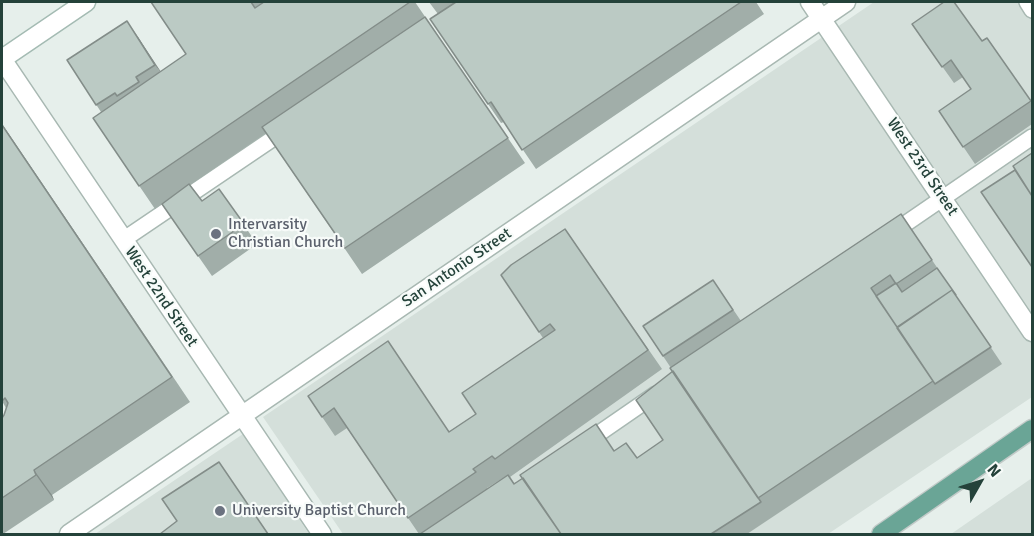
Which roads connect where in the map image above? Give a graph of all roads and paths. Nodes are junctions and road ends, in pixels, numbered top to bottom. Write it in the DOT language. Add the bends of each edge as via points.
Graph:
graph roads {
  1 [pos="86,2"];
  2 [pos="810,2"];
  3 [pos="846,2"];
  4 [pos="1027,2"];
  5 [pos="1032,10"];
  6 [pos="821,18"];
  7 [pos="2,59"];
  8 [pos="299,121"];
  9 [pos="1032,137"];
  10 [pos="943,199"];
  11 [pos="883,239"];
  12 [pos="123,240"];
  13 [pos="1032,332"];
  14 [pos="667,387"];
  15 [pos="241,416"];
  16 [pos="1032,429"];
  17 [pos="569,454"];
  18 [pos="69,534"];
  19 [pos="322,534"];
  20 [pos="881,534"];
  1 -- 7 [label="street"];
  2 -- 6 [label="street, West 23rd Street"];
  3 -- 6 [label="street, San Antonio Street"];
  4 -- 5 [label="lane"];
  6 -- 10 [label="street, West 23rd Street"];
  6 -- 15 [label="street, San Antonio Street"];
  7 -- 12 [label="street, West 22nd Street"];
  8 -- 12 [label="lane"];
  9 -- 10 [label="lane"];
  10 -- 11 [label="lane"];
  10 -- 13 [label="street, West 23rd Street"];
  12 -- 15 [label="street, West 22nd Street"];
  14 -- 17 [label="lane"];
  15 -- 18 [label="street, San Antonio Street"];
  15 -- 19 [label="street, West 22nd Street"];
  16 -- 20 [label="main road"];
}
